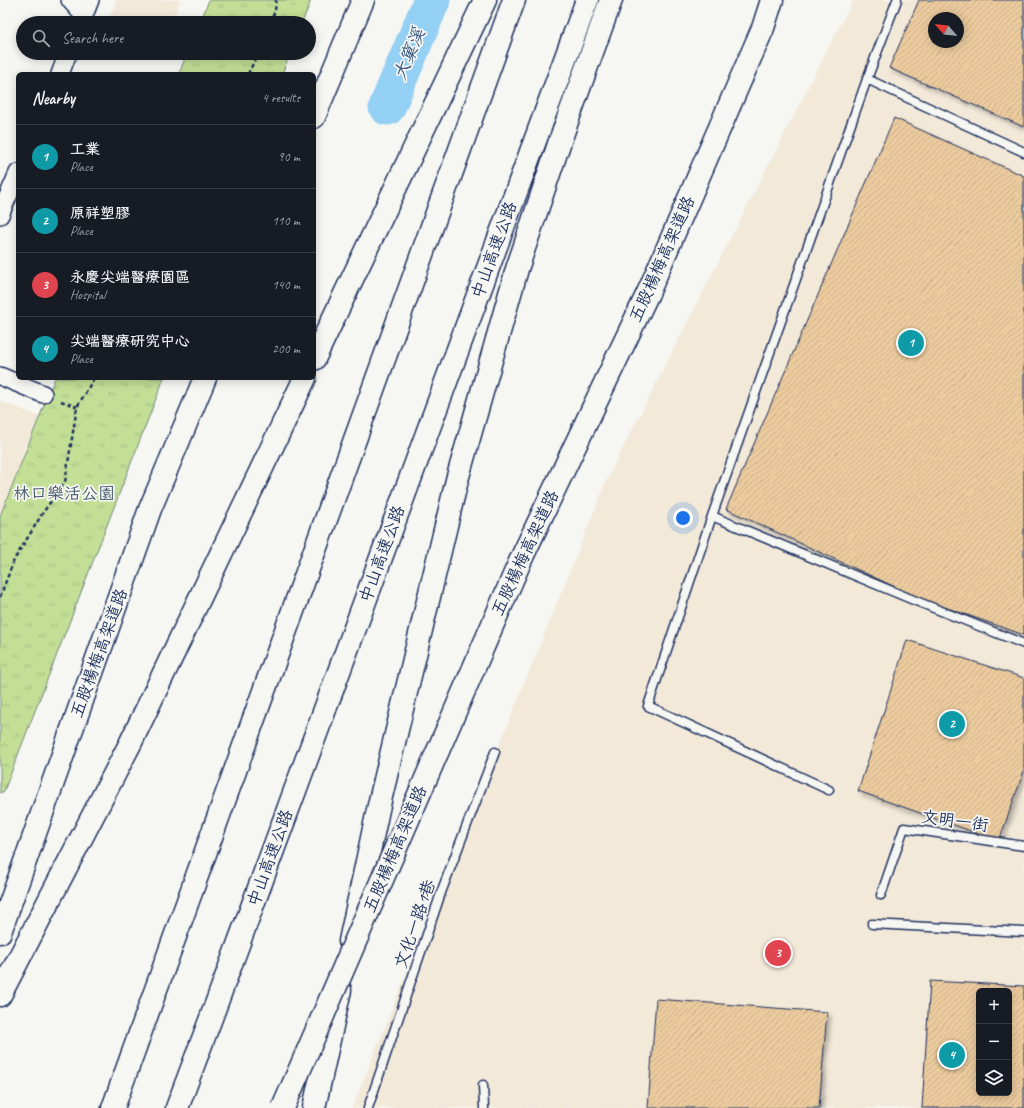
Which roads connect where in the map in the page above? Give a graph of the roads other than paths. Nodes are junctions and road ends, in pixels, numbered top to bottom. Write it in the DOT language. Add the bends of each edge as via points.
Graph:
graph roads {
  1 [pos="70,0"];
  2 [pos="90,0"];
  3 [pos="363,0"];
  4 [pos="485,0"];
  5 [pos="514,0"];
  6 [pos="587,0"];
  7 [pos="611,0"];
  8 [pos="772,0"];
  9 [pos="897,0"];
  10 [pos="80,16"];
  11 [pos="84,16"];
  12 [pos="65,60"];
  13 [pos="61,72"];
  14 [pos="867,80"];
  15 [pos="316,112"];
  16 [pos="1024,152"];
  17 [pos="16,178"];
  18 [pos="0,215"];
  19 [pos="316,355"];
  20 [pos="0,376"];
  21 [pos="204,380"];
  22 [pos="304,380"];
  23 [pos="43,394"];
  24 [pos="712,516"];
  25 [pos="1024,644"];
  26 [pos="495,752"];
  27 [pos="829,790"];
  28 [pos="1024,846"];
  29 [pos="881,894"];
  30 [pos="872,924"];
  31 [pos="0,932"];
  32 [pos="1024,932"];
  33 [pos="0,995"];
  34 [pos="483,1085"];
  35 [pos="113,1108"];
  36 [pos="177,1108"];
  37 [pos="283,1108"];
  38 [pos="314,1108"];
  39 [pos="368,1108"];
  40 [pos="484,1108"];
  1 -- 10 [label="street"];
  2 -- 11 [label="street"];
  3 -- 15 [label="highway"];
  4 -- 19 [label="highway"];
  5 -- 35 [label="highway"];
  6 -- 36 [label="highway, 中山高速公路"];
  7 -- 38 [label="highway" via="517,269 456,480 379,805"];
  8 -- 37 [label="highway, 五股楊梅高架道路, bridge" via="763,28 648,293 522,556"];
  9 -- 14 [label="lane"];
  12 -- 13 [label="street"];
  14 -- 16 [label="lane"];
  14 -- 24 [label="lane"];
  17 -- 18 [label="street"];
  20 -- 23 [label="street"];
  21 -- 31 [label="highway, 五股楊梅高架道路" via="150,510"];
  22 -- 33 [label="highway" via="130,744"];
  24 -- 25 [label="lane"];
  24 -- 27 [label="lane" via="648,706"];
  26 -- 39 [label="lane, 文化一路1巷" via="442,890"];
  28 -- 29 [label="lane, 文明一街" via="904,828"];
  30 -- 32 [label="lane"];
  34 -- 40 [label="lane"];
}
